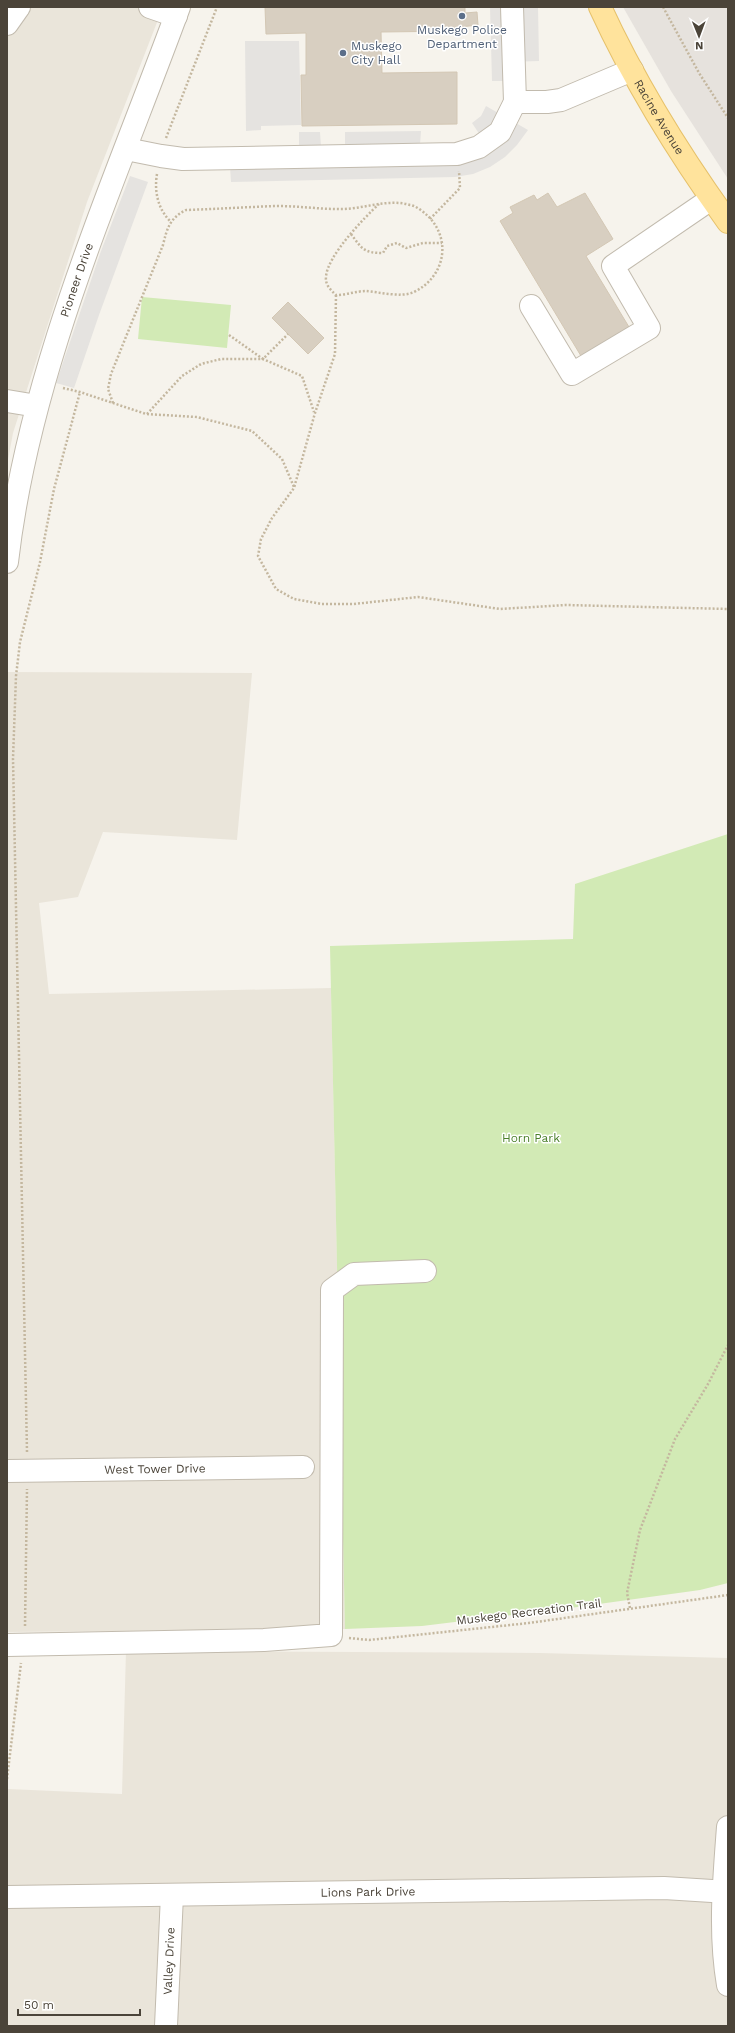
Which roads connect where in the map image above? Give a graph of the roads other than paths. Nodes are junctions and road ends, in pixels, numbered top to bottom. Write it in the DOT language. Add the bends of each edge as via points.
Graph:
graph roads {
  1 [pos="19,7"];
  2 [pos="150,7"];
  3 [pos="512,7"];
  4 [pos="600,7"];
  5 [pos="178,11"];
  6 [pos="7,24"];
  7 [pos="632,70"];
  8 [pos="515,102"];
  9 [pos="126,149"];
  10 [pos="711,199"];
  11 [pos="728,222"];
  12 [pos="531,306"];
  13 [pos="7,401"];
  14 [pos="37,406"];
  15 [pos="7,562"];
  16 [pos="425,1271"];
  17 [pos="303,1467"];
  18 [pos="7,1471"];
  19 [pos="14,1652"];
  20 [pos="728,1827"];
  21 [pos="725,1892"];
  22 [pos="172,1895"];
  23 [pos="7,1897"];
  24 [pos="728,1985"];
  25 [pos="166,2026"];
  1 -- 6 [label="street"];
  2 -- 5 [label="street"];
  3 -- 8 [label="street"];
  4 -- 7 [label="main road, Racine Avenue"];
  5 -- 9 [label="street, Pioneer Drive"];
  7 -- 8 [label="street" via="561,100"];
  7 -- 10 [label="main road, Racine Avenue" via="673,141"];
  8 -- 9 [label="street" via="500,132 479,147 457,154 183,159"];
  9 -- 14 [label="street, Pioneer Drive" via="86,255"];
  10 -- 11 [label="main road, Racine Avenue"];
  10 -- 12 [label="street" via="613,266 649,328 578,371 572,374"];
  13 -- 14 [label="street"];
  14 -- 15 [label="street, Pioneer Drive"];
  16 -- 19 [label="street" via="354,1274 332,1290 331,1635"];
  17 -- 18 [label="street, West Tower Drive"];
  20 -- 21 [label="street"];
  21 -- 22 [label="street, Lions Park Drive" via="664,1888"];
  21 -- 24 [label="street" via="724,1952"];
  22 -- 23 [label="street, Lions Park Drive"];
  22 -- 25 [label="street, Valley Drive"];
}
